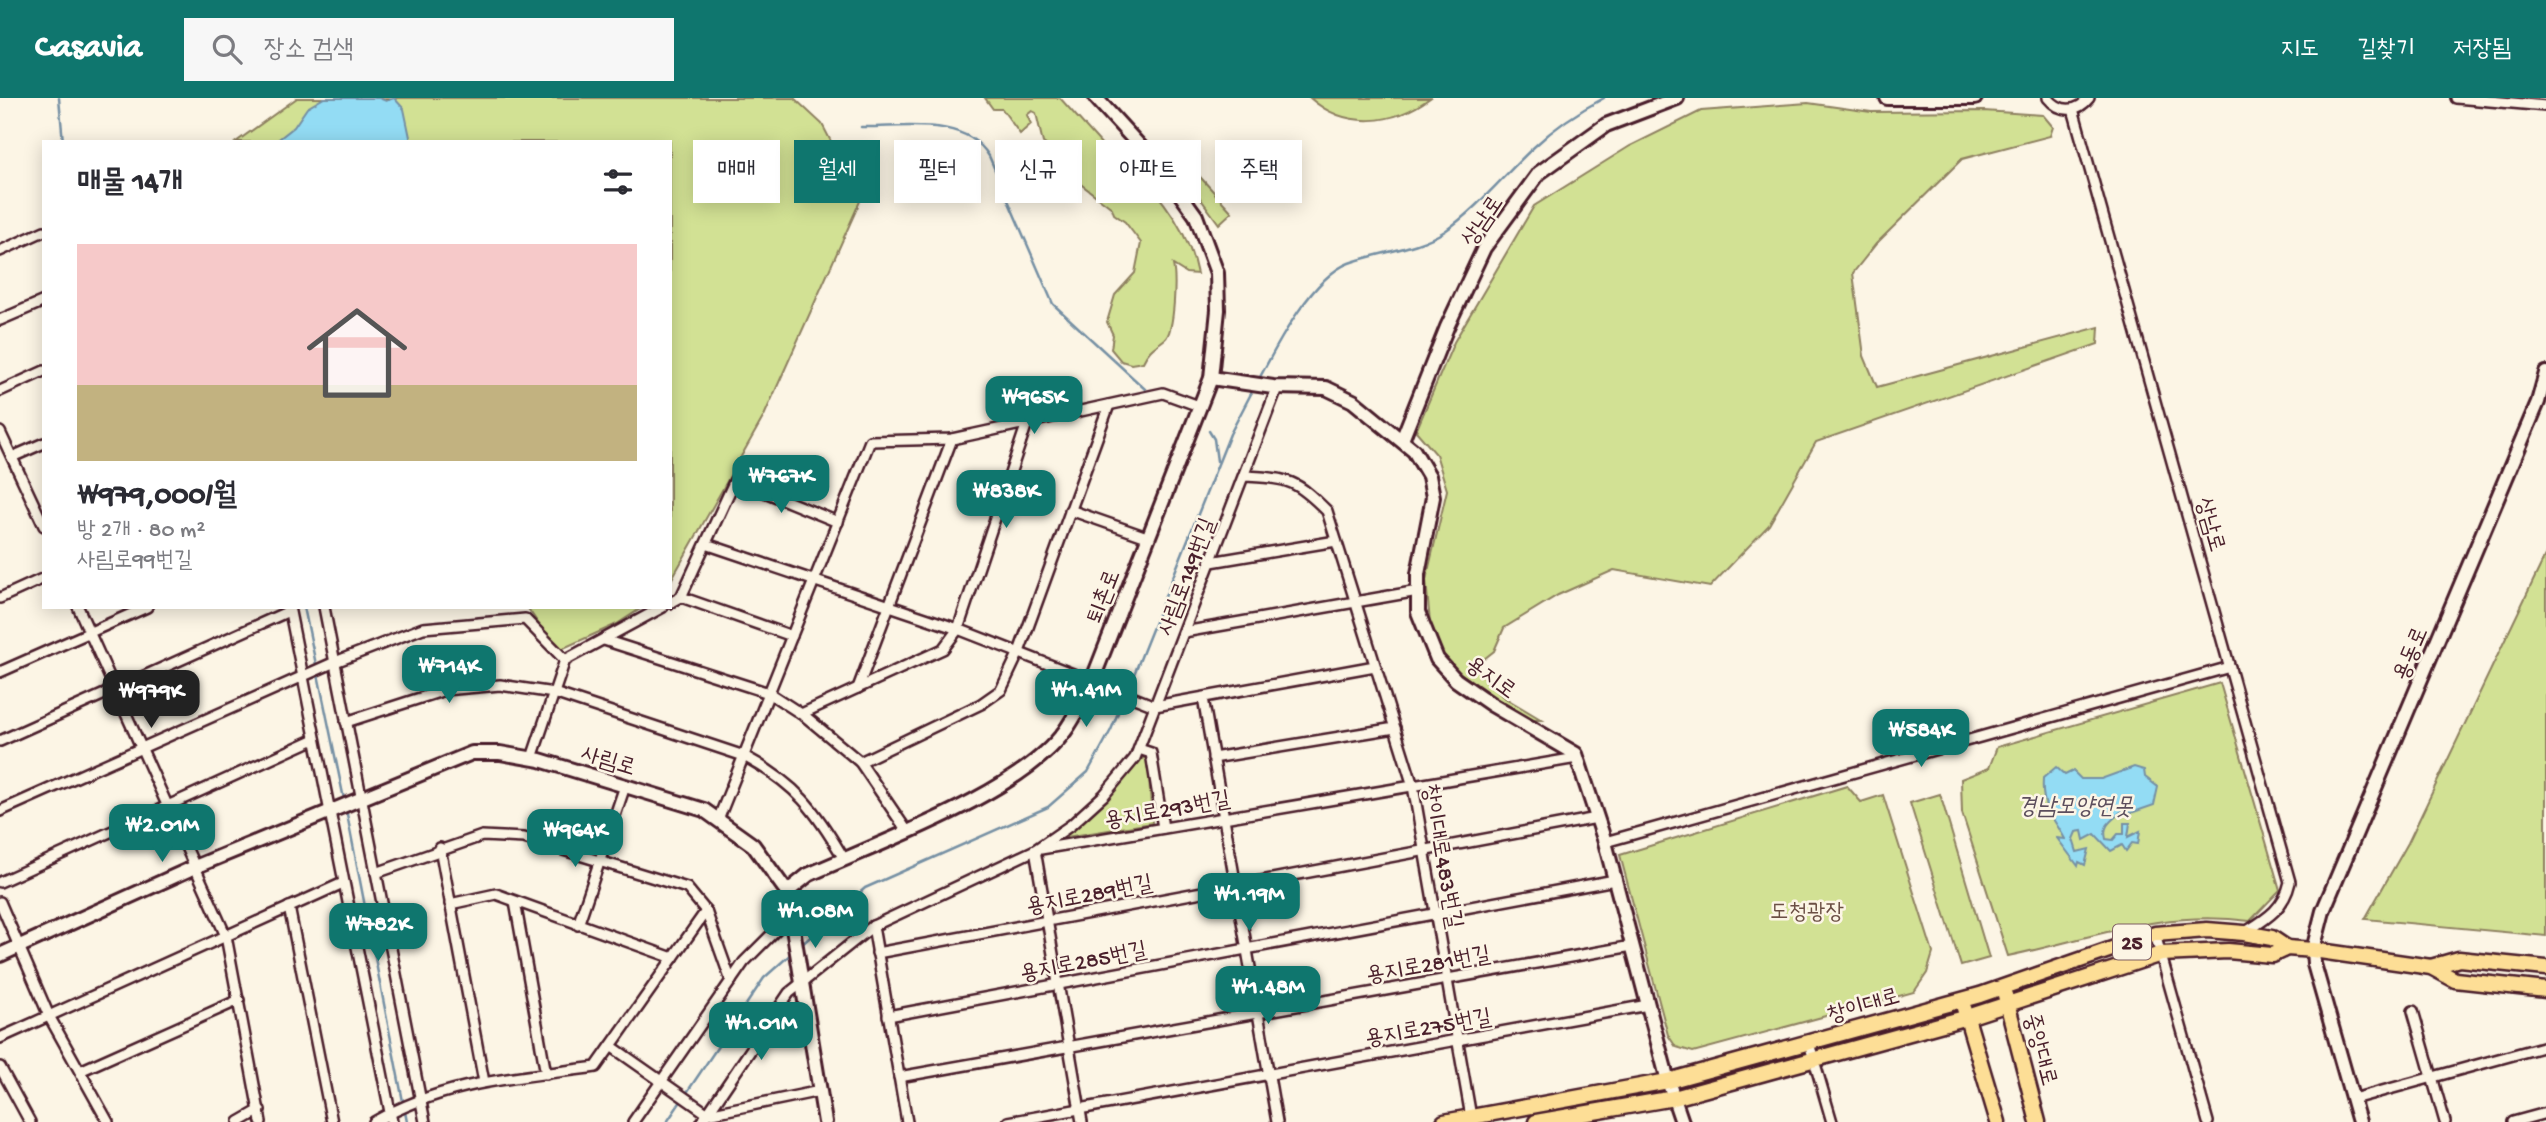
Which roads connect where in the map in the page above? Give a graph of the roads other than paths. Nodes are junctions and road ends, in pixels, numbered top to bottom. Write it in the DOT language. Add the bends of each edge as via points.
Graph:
graph roads {
  1 [pos="1096,98"];
  2 [pos="1677,98"];
  3 [pos="1887,98"];
  4 [pos="1975,98"];
  5 [pos="2048,98"];
  6 [pos="2089,98"];
  7 [pos="2456,98"];
  8 [pos="2546,106"];
  9 [pos="2073,109"];
  10 [pos="42,232"];
  11 [pos="0,251"];
  12 [pos="42,302"];
  13 [pos="0,320"];
  14 [pos="42,372"];
  15 [pos="2546,373"];
  16 [pos="1211,378"];
  17 [pos="1275,388"];
  18 [pos="0,391"];
  19 [pos="1109,405"];
  20 [pos="1199,406"];
  21 [pos="1027,423"];
  22 [pos="0,432"];
  23 [pos="952,439"];
  24 [pos="1402,440"];
  25 [pos="42,444"];
  26 [pos="12,457"];
  27 [pos="1244,476"];
  28 [pos="1070,510"];
  29 [pos="41,512"];
  30 [pos="838,522"];
  31 [pos="1147,537"];
  32 [pos="1336,541"];
  33 [pos="706,544"];
  34 [pos="1211,562"];
  35 [pos="42,579"];
  36 [pos="814,580"];
  37 [pos="1418,591"];
  38 [pos="681,597"];
  39 [pos="0,598"];
  40 [pos="672,602"];
  41 [pos="1355,602"];
  42 [pos="889,606"];
  43 [pos="79,609"];
  44 [pos="143,609"];
  45 [pos="289,609"];
  46 [pos="324,609"];
  47 [pos="519,609"];
  48 [pos="659,609"];
  49 [pos="525,619"];
  50 [pos="958,629"];
  51 [pos="1184,632"];
  52 [pos="90,633"];
  53 [pos="792,636"];
  54 [pos="604,640"];
  55 [pos="1018,652"];
  56 [pos="565,660"];
  57 [pos="332,663"];
  58 [pos="1375,666"];
  59 [pos="2230,667"];
  60 [pos="0,672"];
  61 [pos="308,674"];
  62 [pos="1096,681"];
  63 [pos="858,688"];
  64 [pos="116,689"];
  65 [pos="554,693"];
  66 [pos="769,693"];
  67 [pos="1202,698"];
  68 [pos="1152,705"];
  69 [pos="801,714"];
  70 [pos="346,722"];
  71 [pos="1395,729"];
  72 [pos="315,739"];
  73 [pos="0,741"];
  74 [pos="142,748"];
  75 [pos="1139,749"];
  76 [pos="744,755"];
  77 [pos="532,758"];
  78 [pos="1213,758"];
  79 [pos="1577,758"];
  80 [pos="860,762"];
  81 [pos="625,786"];
  82 [pos="1413,786"];
  83 [pos="360,800"];
  84 [pos="169,805"];
  85 [pos="0,811"];
  86 [pos="335,812"];
  87 [pos="1224,818"];
  88 [pos="1597,818"];
  89 [pos="718,820"];
  90 [pos="1163,828"];
  91 [pos="907,831"];
  92 [pos="1605,842"];
  93 [pos="440,848"];
  94 [pos="1035,850"];
  95 [pos="1424,850"];
  96 [pos="844,859"];
  97 [pos="599,861"];
  98 [pos="197,866"];
  99 [pos="376,873"];
  100 [pos="1615,880"];
  101 [pos="0,882"];
  102 [pos="343,883"];
  103 [pos="1236,886"];
  104 [pos="787,892"];
  105 [pos="0,902"];
  106 [pos="514,902"];
  107 [pos="450,904"];
  108 [pos="289,907"];
  109 [pos="706,911"];
  110 [pos="1435,914"];
  111 [pos="793,919"];
  112 [pos="1047,921"];
  113 [pos="578,925"];
  114 [pos="873,926"];
  115 [pos="2244,933"];
  116 [pos="2155,934"];
  117 [pos="226,936"];
  118 [pos="20,946"];
  119 [pos="1632,946"];
  120 [pos="2287,948"];
  121 [pos="1247,949"];
  122 [pos="2313,950"];
  123 [pos="877,953"];
  124 [pos="2161,954"];
  125 [pos="0,955"];
  126 [pos="673,958"];
  127 [pos="2431,967"];
  128 [pos="2546,968"];
  129 [pos="1447,979"];
  130 [pos="731,981"];
  131 [pos="803,983"];
  132 [pos="1058,984"];
  133 [pos="2005,988"];
  134 [pos="2546,990"];
  135 [pos="239,1000"];
  136 [pos="1961,1000"];
  137 [pos="2006,1004"];
  138 [pos="1648,1005"];
  139 [pos="2413,1011"];
  140 [pos="1258,1013"];
  141 [pos="49,1016"];
  142 [pos="888,1016"];
  143 [pos="1968,1017"];
  144 [pos="0,1038"];
  145 [pos="1458,1040"];
  146 [pos="1809,1043"];
  147 [pos="611,1046"];
  148 [pos="2546,1046"];
  149 [pos="1069,1047"];
  150 [pos="1813,1058"];
  151 [pos="0,1067"];
  152 [pos="80,1071"];
  153 [pos="546,1074"];
  154 [pos="1269,1074"];
  155 [pos="899,1077"];
  156 [pos="2433,1077"];
  157 [pos="1668,1081"];
  158 [pos="484,1082"];
  159 [pos="662,1082"];
  160 [pos="820,1091"];
  161 [pos="1674,1098"];
  162 [pos="417,1099"];
  163 [pos="2353,1099"];
  164 [pos="1080,1109"];
  165 [pos="260,1110"];
  166 [pos="2546,1113"];
  167 [pos="393,1115"];
  168 [pos="1471,1117"];
  169 [pos="705,1118"];
  170 [pos="30,1122"];
  171 [pos="108,1122"];
  172 [pos="239,1122"];
  173 [pos="261,1122"];
  174 [pos="332,1122"];
  175 [pos="374,1122"];
  176 [pos="425,1122"];
  177 [pos="633,1122"];
  178 [pos="825,1122"];
  179 [pos="907,1122"];
  180 [pos="1008,1122"];
  181 [pos="1082,1122"];
  182 [pos="1277,1122"];
  183 [pos="1444,1122"];
  184 [pos="1536,1122"];
  185 [pos="1682,1122"];
  186 [pos="1832,1122"];
  187 [pos="1998,1122"];
  188 [pos="2038,1122"];
  189 [pos="2208,1122"];
  190 [pos="2359,1122"];
  191 [pos="2445,1122"];
  192 [pos="2513,1122"];
  1 -- 16 [label="street, 퇴촌로" via="1168,177 1196,216 1217,273"];
  2 -- 24 [label="street, 상남로" via="1606,125 1539,173 1484,248"];
  3 -- 4 [label="street"];
  5 -- 9 [label="street" via="2061,109"];
  6 -- 9 [label="street"];
  7 -- 8 [label="street"];
  9 -- 59 [label="street, 상남로"];
  10 -- 11 [label="street"];
  12 -- 13 [label="street"];
  14 -- 18 [label="street"];
  15 -- 122 [label="street, 용동로" via="2538,402 2323,911"];
  16 -- 17 [label="street, 용지로"];
  16 -- 20 [label="street, 퇴촌로"];
  17 -- 24 [label="street, 용지로" via="1326,388 1353,401"];
  17 -- 27 [label="street, 사림로149번길"];
  19 -- 20 [label="street" via="1163,393"];
  19 -- 21 [label="street"];
  19 -- 28 [label="street"];
  20 -- 31 [label="street, 퇴촌로"];
  21 -- 23 [label="street"];
  21 -- 50 [label="street"];
  22 -- 26 [label="street"];
  23 -- 30 [label="street" via="870,441"];
  23 -- 42 [label="street"];
  24 -- 37 [label="street, 용지로" via="1429,476 1433,497"];
  25 -- 26 [label="street"];
  26 -- 29 [label="street"];
  27 -- 32 [label="street, 창이대로483번길" via="1284,478 1301,486 1327,511"];
  27 -- 34 [label="street, 사림로149번길"];
  28 -- 31 [label="street"];
  28 -- 55 [label="street"];
  30 -- 33 [label="street" via="735,480"];
  30 -- 36 [label="street"];
  31 -- 62 [label="street, 퇴촌로"];
  32 -- 34 [label="street"];
  32 -- 41 [label="street, 창이대로483번길"];
  33 -- 36 [label="street"];
  33 -- 38 [label="street"];
  34 -- 51 [label="street, 사림로149번길"];
  35 -- 39 [label="street"];
  36 -- 42 [label="street"];
  36 -- 53 [label="street"];
  37 -- 41 [label="street"];
  37 -- 79 [label="street, 용지로" via="1418,612 1437,659 1492,705"];
  38 -- 40 [label="street"];
  38 -- 53 [label="street"];
  41 -- 51 [label="street"];
  41 -- 58 [label="street, 창이대로483번길"];
  42 -- 50 [label="street"];
  42 -- 63 [label="street"];
  43 -- 52 [label="street"];
  44 -- 52 [label="street"];
  45 -- 61 [label="street"];
  45 -- 64 [label="street"];
  46 -- 57 [label="street"];
  47 -- 49 [label="street"];
  48 -- 54 [label="street"];
  49 -- 56 [label="street"];
  49 -- 57 [label="street" via="423,628"];
  50 -- 55 [label="street"];
  50 -- 63 [label="street" via="943,649"];
  51 -- 68 [label="street, 사림로149번길"];
  52 -- 60 [label="street"];
  52 -- 64 [label="street"];
  53 -- 66 [label="street"];
  54 -- 56 [label="street"];
  54 -- 66 [label="street"];
  55 -- 62 [label="street"];
  55 -- 80 [label="street" via="1001,690 981,704"];
  56 -- 65 [label="street"];
  57 -- 61 [label="street"];
  57 -- 70 [label="street"];
  58 -- 67 [label="street"];
  58 -- 71 [label="street, 창이대로483번길"];
  59 -- 92 [label="street"];
  59 -- 115 [label="street, 상남로" via="2290,882 2286,898 2273,915"];
  61 -- 72 [label="street"];
  61 -- 74 [label="street"];
  62 -- 68 [label="street"];
  62 -- 91 [label="street, 퇴촌로" via="1064,732 1033,762 1002,785"];
  63 -- 69 [label="street"];
  64 -- 73 [label="street"];
  64 -- 74 [label="street"];
  65 -- 70 [label="street" via="500,685 445,691"];
  65 -- 76 [label="street"];
  65 -- 77 [label="street"];
  66 -- 69 [label="street"];
  66 -- 76 [label="street"];
  67 -- 68 [label="street"];
  67 -- 78 [label="street"];
  68 -- 75 [label="street, 사림로149번길"];
  69 -- 80 [label="street"];
  70 -- 83 [label="street"];
  71 -- 78 [label="street"];
  71 -- 82 [label="street, 창이대로483번길"];
  72 -- 84 [label="street"];
  72 -- 86 [label="street"];
  74 -- 84 [label="street"];
  74 -- 85 [label="street"];
  75 -- 90 [label="street" via="1151,753"];
  75 -- 94 [label="street, 사림로149번길" via="1104,795"];
  76 -- 89 [label="street"];
  76 -- 96 [label="street" via="779,777 816,810"];
  77 -- 81 [label="street, 사림로"];
  77 -- 83 [label="street, 사림로" via="472,753"];
  78 -- 87 [label="street"];
  79 -- 82 [label="street, 용지로293번길"];
  79 -- 88 [label="street"];
  80 -- 91 [label="street"];
  81 -- 89 [label="street, 사림로" via="704,810"];
  81 -- 97 [label="street"];
  82 -- 87 [label="street, 용지로293번길"];
  82 -- 95 [label="street, 창이대로483번길"];
  83 -- 86 [label="street, 사림로"];
  83 -- 99 [label="street"];
  84 -- 98 [label="street"];
  84 -- 101 [label="street"];
  86 -- 98 [label="street"];
  86 -- 102 [label="street"];
  87 -- 90 [label="street, 용지로293번길"];
  87 -- 103 [label="street"];
  88 -- 92 [label="street"];
  88 -- 95 [label="street, 용지로289번길"];
  89 -- 104 [label="street, 사림로" via="753,845"];
  90 -- 94 [label="street, 용지로293번길"];
  91 -- 96 [label="street, 퇴촌로"];
  92 -- 100 [label="street"];
  93 -- 97 [label="street" via="482,836 524,838"];
  93 -- 99 [label="street"];
  93 -- 107 [label="street"];
  94 -- 112 [label="street"];
  94 -- 114 [label="street, 사림로149번길"];
  95 -- 103 [label="street, 용지로289번길"];
  95 -- 110 [label="street, 창이대로483번길"];
  96 -- 104 [label="street, 퇴촌로" via="808,875"];
  97 -- 109 [label="street" via="687,888"];
  97 -- 113 [label="street"];
  98 -- 117 [label="street"];
  98 -- 118 [label="street"];
  99 -- 162 [label="street"];
  100 -- 110 [label="street, 용지로285번길"];
  100 -- 119 [label="street"];
  102 -- 108 [label="street"];
  102 -- 167 [label="street"];
  103 -- 112 [label="street, 용지로289번길"];
  103 -- 121 [label="street"];
  104 -- 111 [label="street, 사림로"];
  105 -- 118 [label="street"];
  106 -- 107 [label="street" via="496,894"];
  106 -- 113 [label="street"];
  106 -- 153 [label="street"];
  107 -- 158 [label="street"];
  108 -- 117 [label="street"];
  108 -- 174 [label="street"];
  109 -- 126 [label="street"];
  109 -- 130 [label="street"];
  110 -- 121 [label="street, 용지로285번길"];
  110 -- 129 [label="street, 창이대로483번길"];
  111 -- 130 [label="street" via="744,962"];
  111 -- 131 [label="street, 사림로"];
  112 -- 123 [label="street, 용지로289번길"];
  112 -- 132 [label="street"];
  113 -- 126 [label="street"];
  114 -- 123 [label="street"];
  114 -- 131 [label="street, 사림로149번길"];
  115 -- 116 [label="main road, 창이대로 / 25"];
  115 -- 120 [label="main road, 창이대로 / 25" via="2273,938"];
  116 -- 124 [label="street"];
  116 -- 133 [label="main road, 창이대로 / 25"];
  117 -- 135 [label="street"];
  117 -- 141 [label="street"];
  118 -- 125 [label="street"];
  118 -- 141 [label="street"];
  119 -- 129 [label="street, 용지로281번길"];
  119 -- 138 [label="street"];
  120 -- 122 [label="main road, 창이대로 / 25"];
  120 -- 124 [label="main road, 창이대로" via="2272,955 2217,951"];
  121 -- 132 [label="street, 용지로285번길"];
  121 -- 140 [label="street"];
  122 -- 127 [label="main road, 창이대로 / 25"];
  122 -- 163 [label="street"];
  123 -- 142 [label="street"];
  124 -- 137 [label="main road, 창이대로"];
  124 -- 189 [label="street"];
  126 -- 147 [label="street"];
  127 -- 128 [label="main road, 창이대로 / 25" via="2459,959"];
  127 -- 134 [label="main road, 창이대로 / 25" via="2455,979"];
  129 -- 140 [label="street, 용지로281번길"];
  129 -- 145 [label="street, 창이대로483번길"];
  130 -- 159 [label="street"];
  131 -- 160 [label="street"];
  131 -- 169 [label="street, 사림로149번길" via="789,993"];
  132 -- 142 [label="street, 용지로285번길"];
  132 -- 149 [label="street"];
  133 -- 136 [label="main road, 창이대로 / 25"];
  133 -- 137 [label="main road, 중앙대로"];
  135 -- 152 [label="street"];
  135 -- 165 [label="street"];
  136 -- 143 [label="main road"];
  136 -- 146 [label="main road, 창이대로"];
  137 -- 143 [label="main road, 창이대로"];
  137 -- 188 [label="main road, 중앙대로"];
  138 -- 145 [label="street, 용지로275번길"];
  138 -- 157 [label="street"];
  139 -- 156 [label="street"];
  140 -- 149 [label="street, 용지로281번길"];
  140 -- 154 [label="street"];
  141 -- 144 [label="street"];
  141 -- 152 [label="street"];
  142 -- 155 [label="street"];
  143 -- 150 [label="main road, 창이대로"];
  143 -- 187 [label="main road"];
  145 -- 154 [label="street, 용지로275번길"];
  145 -- 168 [label="street, 창이대로483번길"];
  146 -- 150 [label="street"];
  146 -- 157 [label="main road, 창이대로"];
  147 -- 153 [label="street" via="596,1067"];
  147 -- 159 [label="street"];
  148 -- 156 [label="street"];
  149 -- 155 [label="street, 용지로281번길"];
  149 -- 164 [label="street"];
  150 -- 161 [label="main road, 창이대로"];
  150 -- 186 [label="street"];
  151 -- 170 [label="street"];
  152 -- 171 [label="street"];
  153 -- 158 [label="street"];
  154 -- 164 [label="street, 용지로275번길"];
  154 -- 182 [label="street"];
  155 -- 179 [label="street"];
  156 -- 163 [label="street"];
  156 -- 191 [label="street"];
  157 -- 161 [label="street"];
  157 -- 168 [label="main road, 창이대로"];
  158 -- 162 [label="street"];
  159 -- 169 [label="street"];
  159 -- 177 [label="street"];
  160 -- 169 [label="street"];
  160 -- 178 [label="street"];
  161 -- 184 [label="main road, 창이대로"];
  161 -- 185 [label="street"];
  162 -- 167 [label="street"];
  162 -- 176 [label="street"];
  163 -- 190 [label="street"];
  164 -- 180 [label="street, 용지로275번길"];
  164 -- 181 [label="street"];
  165 -- 172 [label="street"];
  165 -- 173 [label="street"];
  166 -- 192 [label="street"];
  167 -- 175 [label="street"];
  168 -- 183 [label="main road, 창이대로"];
}
